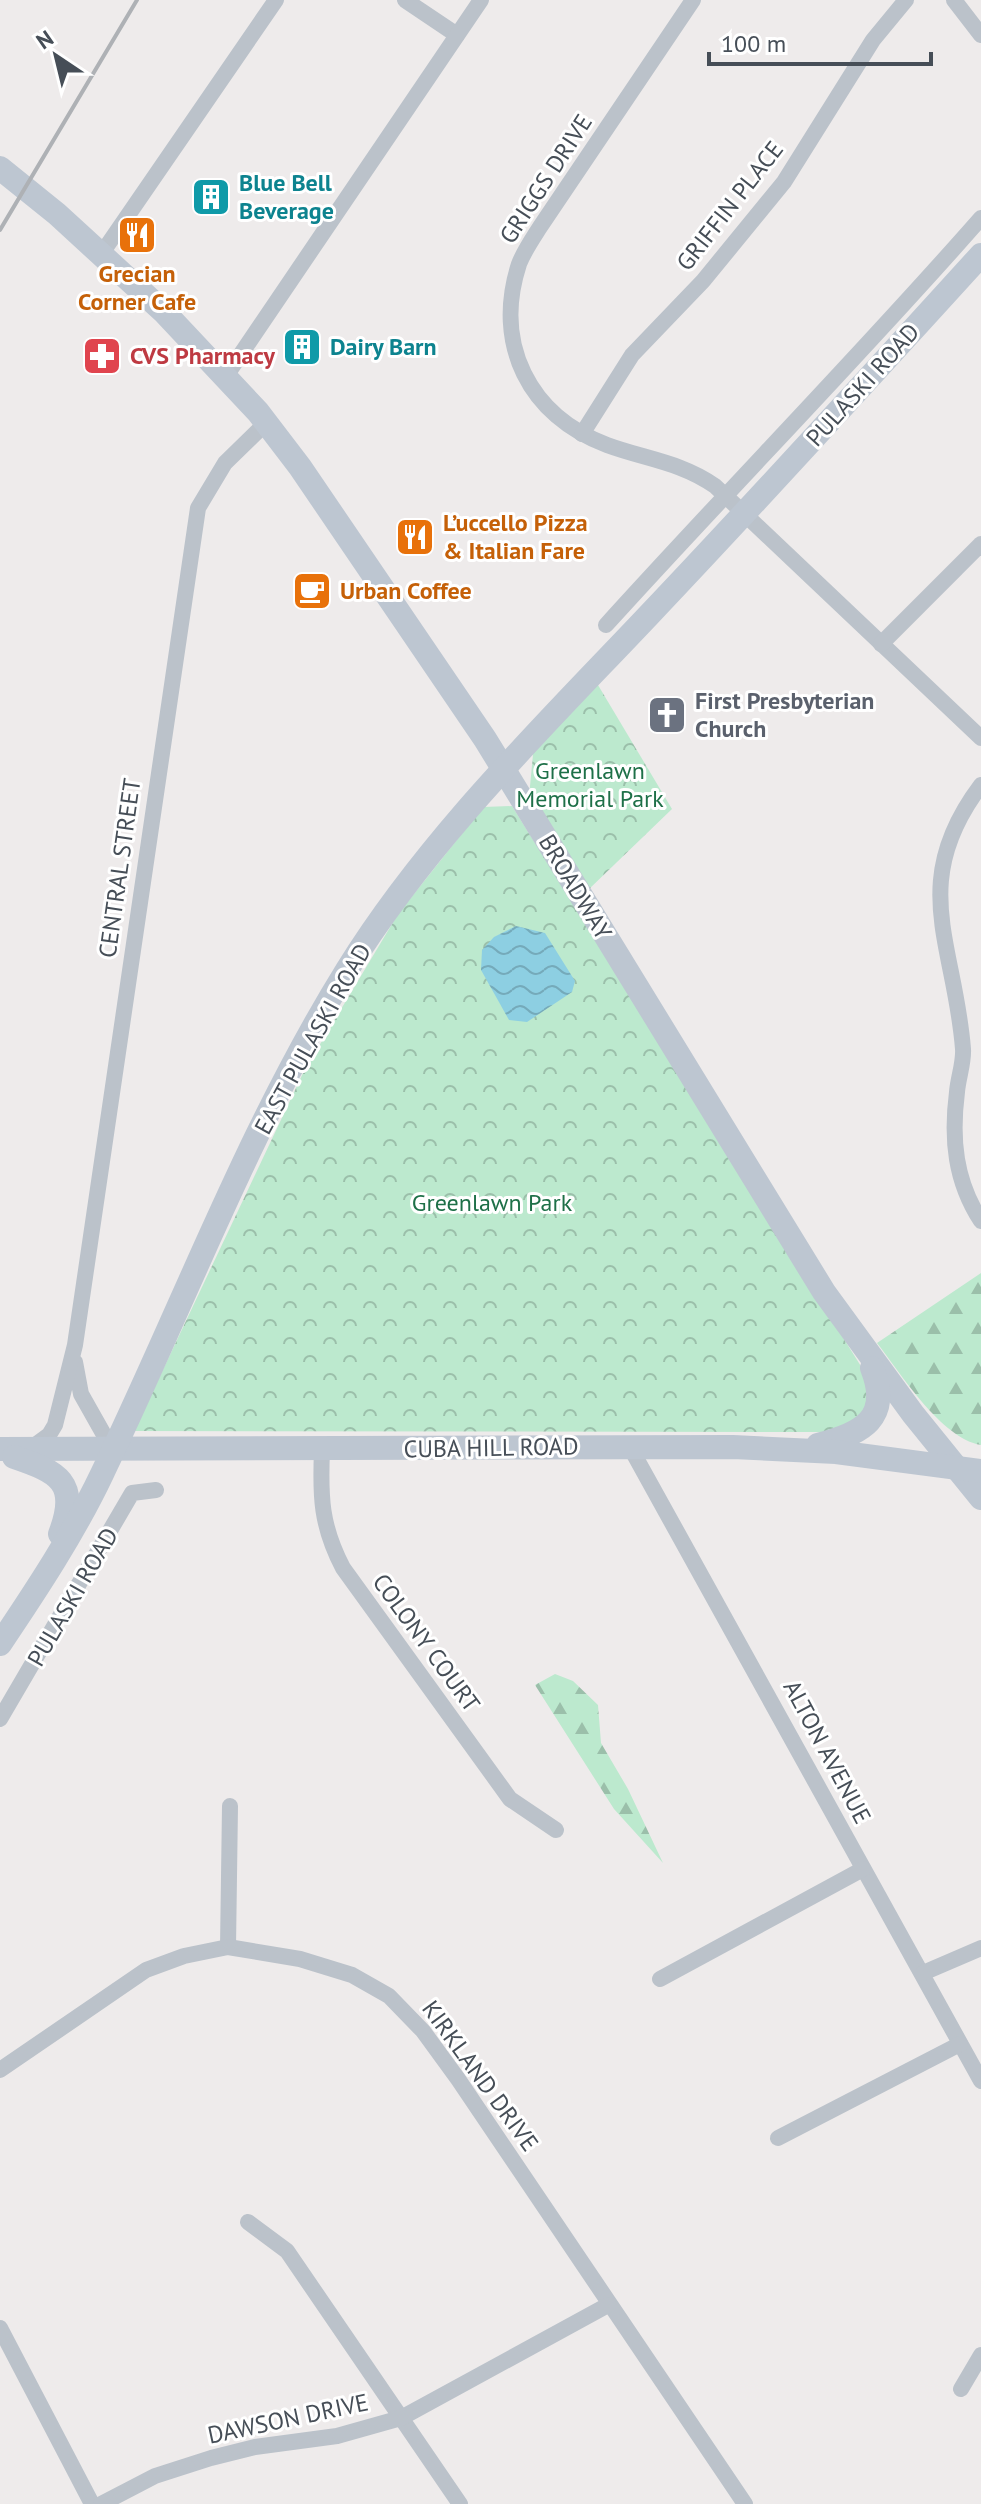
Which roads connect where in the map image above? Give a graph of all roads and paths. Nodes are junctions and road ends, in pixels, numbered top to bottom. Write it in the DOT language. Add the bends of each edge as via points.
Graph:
graph roads {
  1 [pos="276,0"];
  2 [pos="405,0"];
  3 [pos="481,0"];
  4 [pos="693,0"];
  5 [pos="906,0"];
  6 [pos="954,0"];
  7 [pos="457,35"];
  8 [pos="981,35"];
  9 [pos="0,168"];
  10 [pos="981,218"];
  11 [pos="102,253"];
  12 [pos="981,255"];
  13 [pos="226,376"];
  14 [pos="266,423"];
  15 [pos="582,434"];
  16 [pos="724,495"];
  17 [pos="745,514"];
  18 [pos="981,544"];
  19 [pos="606,625"];
  20 [pos="881,644"];
  21 [pos="981,738"];
  22 [pos="504,769"];
  23 [pos="981,785"];
  24 [pos="981,1221"];
  25 [pos="859,1341"];
  26 [pos="75,1345"];
  27 [pos="630,1447"];
  28 [pos="30,1449"];
  29 [pos="112,1449"];
  30 [pos="802,1449"];
  31 [pos="322,1450"];
  32 [pos="0,1451"];
  33 [pos="969,1470"];
  34 [pos="156,1490"];
  35 [pos="981,1498"];
  36 [pos="42,1581"];
  37 [pos="0,1644"];
  38 [pos="0,1719"];
  39 [pos="230,1806"];
  40 [pos="556,1830"];
  41 [pos="863,1869"];
  42 [pos="228,1947"];
  43 [pos="981,1948"];
  44 [pos="923,1973"];
  45 [pos="660,1979"];
  46 [pos="960,2044"];
  47 [pos="0,2070"];
  48 [pos="981,2081"];
  49 [pos="778,2138"];
  50 [pos="248,2222"];
  51 [pos="608,2305"];
  52 [pos="0,2328"];
  53 [pos="981,2355"];
  54 [pos="961,2389"];
  55 [pos="401,2418"];
  56 [pos="92,2504"];
  57 [pos="101,2504"];
  58 [pos="460,2504"];
  59 [pos="745,2504"];
  1 -- 11 [label="street"];
  2 -- 7 [label="street"];
  3 -- 7 [label="street"];
  4 -- 15 [label="street, GRIGGS DRIVE" via="520,262 510,308 512,346 528,384 550,411"];
  5 -- 15 [label="street, GRIFFIN PLACE" via="873,40 784,182 712,271 632,355"];
  6 -- 8 [label="street"];
  7 -- 13 [label="street"];
  9 -- 11 [label="main road, BROADWAY"];
  10 -- 16 [label="street" via="789,431"];
  11 -- 13 [label="main road, BROADWAY"];
  12 -- 17 [label="main road, PULASKI ROAD"];
  13 -- 14 [label="main road, BROADWAY"];
  14 -- 22 [label="main road, BROADWAY" via="351,539"];
  14 -- 26 [label="street, CENTRAL STREET" via="225,463 198,508"];
  15 -- 16 [label="street, GRIGGS DRIVE" via="681,465"];
  16 -- 17 [label="street, GRIGGS DRIVE"];
  16 -- 19 [label="street"];
  17 -- 20 [label="street, GRIGGS DRIVE"];
  17 -- 22 [label="main road, EAST PULASKI ROAD"];
  18 -- 20 [label="street"];
  20 -- 21 [label="street, GRIGGS DRIVE"];
  22 -- 25 [label="main road, BROADWAY" via="816,1280"];
  22 -- 29 [label="main road, EAST PULASKI ROAD" via="412,877 324,1009"];
  23 -- 24 [label="street" via="952,833 938,905 963,1053 955,1158 967,1200"];
  25 -- 30 [label="main road" via="878,1383 876,1412 849,1437"];
  25 -- 33 [label="main road, BROADWAY"];
  26 -- 28 [label="street, CENTRAL STREET" via="55,1425"];
  26 -- 29 [label="street, CENTRAL STREET" via="81,1394"];
  27 -- 30 [label="main road, CUBA HILL ROAD"];
  27 -- 31 [label="main road, CUBA HILL ROAD"];
  27 -- 41 [label="street, ALTON AVENUE"];
  28 -- 29 [label="main road, CUBA HILL ROAD"];
  28 -- 32 [label="main road, CUBA HILL ROAD"];
  29 -- 31 [label="main road, CUBA HILL ROAD"];
  29 -- 36 [label="main road, EAST PULASKI ROAD"];
  30 -- 33 [label="main road, CUBA HILL ROAD"];
  31 -- 40 [label="street, COLONY COURT" via="322,1511 328,1539 343,1568 510,1799"];
  32 -- 36 [label="main road" via="46,1467 67,1493 65,1522"];
  33 -- 35 [label="main road, BROADWAY"];
  34 -- 38 [label="street, PULASKI ROAD" via="132,1493"];
  36 -- 37 [label="main road, EAST PULASKI ROAD"];
  39 -- 42 [label="street"];
  41 -- 44 [label="street, ALTON AVENUE"];
  41 -- 45 [label="street"];
  42 -- 47 [label="street, KIRKLAND DRIVE" via="146,1970"];
  42 -- 51 [label="street, KIRKLAND DRIVE" via="300,1959 352,1975 389,1996 458,2079"];
  43 -- 44 [label="street"];
  44 -- 46 [label="street, ALTON AVENUE"];
  46 -- 48 [label="street, ALTON AVENUE"];
  46 -- 49 [label="street"];
  50 -- 55 [label="street" via="287,2251"];
  51 -- 55 [label="street, DAWSON DRIVE"];
  51 -- 59 [label="street, KIRKLAND DRIVE"];
  52 -- 56 [label="street"];
  53 -- 54 [label="street"];
  55 -- 57 [label="street, DAWSON DRIVE" via="337,2436 211,2458 155,2476"];
  55 -- 58 [label="street"];
}
